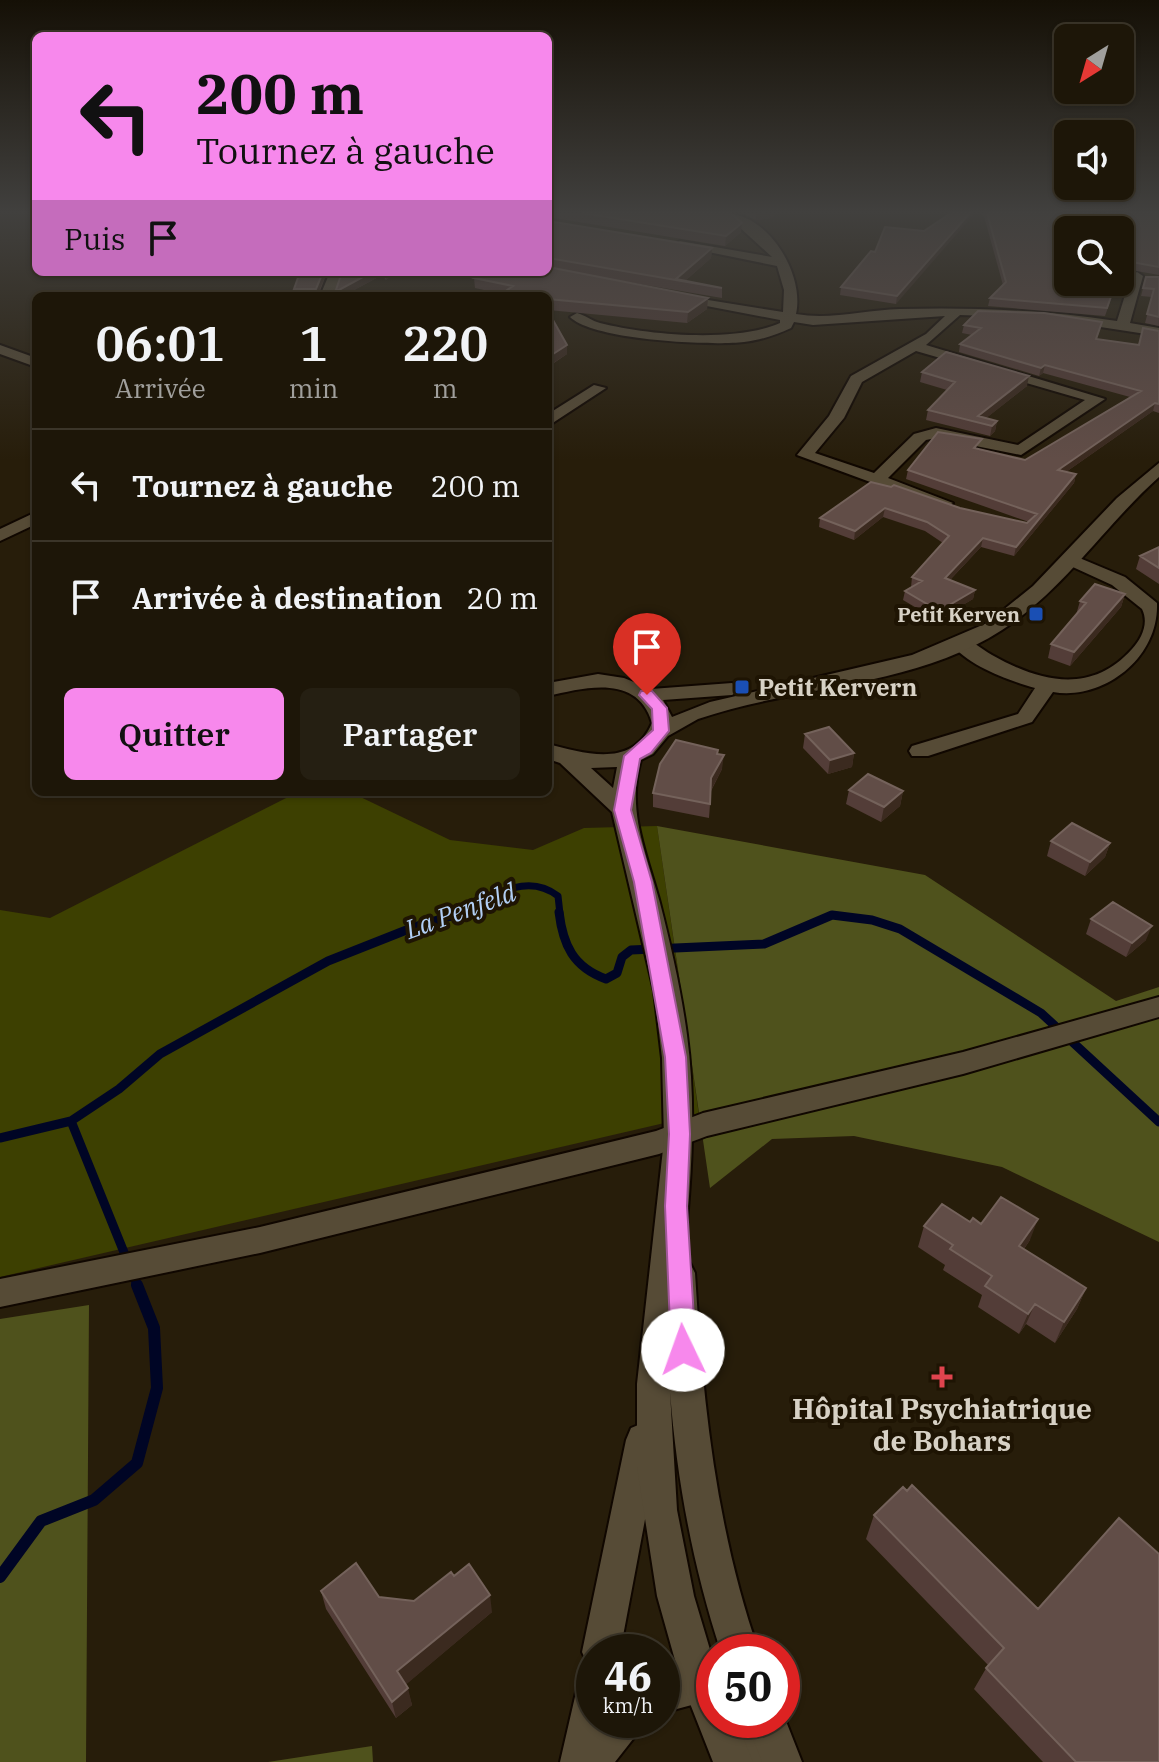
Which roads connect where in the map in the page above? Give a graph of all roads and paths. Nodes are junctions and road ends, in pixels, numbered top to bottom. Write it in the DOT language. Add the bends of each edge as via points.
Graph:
graph roads {
  1 [pos="792,295"];
  2 [pos="1135,295"];
  3 [pos="660,296"];
  4 [pos="957,311"];
  5 [pos="577,317"];
  6 [pos="789,318"];
  7 [pos="1122,326"];
  8 [pos="1159,332"];
  9 [pos="734,340"];
  10 [pos="714,345"];
  11 [pos="914,346"];
  12 [pos="0,349"];
  13 [pos="32,361"];
  14 [pos="599,388"];
  15 [pos="556,409"];
  16 [pos="585,417"];
  17 [pos="1159,468"];
  18 [pos="878,478"];
  19 [pos="965,510"];
  20 [pos="32,519"];
  21 [pos="0,536"];
  22 [pos="1070,559"];
  23 [pos="960,643"];
  24 [pos="939,650"];
  25 [pos="552,670"];
  26 [pos="585,680"];
  27 [pos="1048,684"];
  28 [pos="552,689"];
  29 [pos="647,695"];
  30 [pos="661,731"];
  31 [pos="920,751"];
  32 [pos="558,755"];
  33 [pos="632,756"];
  34 [pos="623,810"];
  35 [pos="1159,1007"];
  36 [pos="680,1134"];
  37 [pos="676,1206"];
  38 [pos="0,1293"];
  39 [pos="654,1387"];
  40 [pos="605,1634"];
  41 [pos="729,1634"];
  42 [pos="696,1647"];
  43 [pos="585,1738"];
  44 [pos="609,1738"];
  45 [pos="725,1738"];
  46 [pos="753,1738"];
  47 [pos="773,1738"];
  48 [pos="580,1762"];
  49 [pos="590,1762"];
  50 [pos="733,1762"];
  51 [pos="762,1762"];
  52 [pos="782,1762"];
  1 -- 6 [label="street"];
  2 -- 7 [label="street"];
  3 -- 6 [label="street"];
  4 -- 6 [label="street" via="838,321"];
  4 -- 7 [label="street" via="1042,314"];
  4 -- 11 [label="street"];
  5 -- 9 [label="street" via="591,331"];
  6 -- 9 [label="street" via="777,331"];
  7 -- 8 [label="street"];
  9 -- 10 [label="street"];
  11 -- 18 [label="street" via="856,379 836,418 805,455"];
  11 -- 18 [label="street" via="1097,399 1021,450 925,435"];
  12 -- 13 [label="street"];
  14 -- 15 [label="street"];
  15 -- 16 [label="street"];
  17 -- 22 [label="street"];
  18 -- 19 [label="street"];
  20 -- 21 [label="street"];
  22 -- 23 [label="street" via="1022,608"];
  22 -- 27 [label="street" via="1147,602 1156,618 1152,637 1119,674 1076,689"];
  23 -- 24 [label="street"];
  23 -- 27 [label="street" via="1012,672"];
  24 -- 29 [label="street" via="706,693"];
  24 -- 30 [label="street" via="884,669 717,706"];
  25 -- 26 [label="street"];
  26 -- 28 [label="street"];
  26 -- 29 [label="street" via="618,683"];
  27 -- 31 [label="street" via="1025,718"];
  29 -- 30 [label="street" via="659,708"];
  30 -- 33 [label="street"];
  32 -- 33 [label="street" via="601,762"];
  32 -- 34 [label="street"];
  33 -- 34 [label="street"];
  34 -- 36 [label="street" via="643,882 676,1057"];
  35 -- 36 [label="street"];
  36 -- 37 [label="street"];
  36 -- 38 [label="street" via="260,1240"];
  37 -- 39 [label="street"];
  37 -- 41 [label="street" via="685,1379 697,1485"];
  39 -- 40 [label="street"];
  39 -- 42 [label="street" via="657,1476 668,1562"];
  43 -- 48 [label="street"];
  44 -- 49 [label="street"];
  45 -- 50 [label="street"];
  46 -- 51 [label="street"];
  47 -- 52 [label="street"];
}
